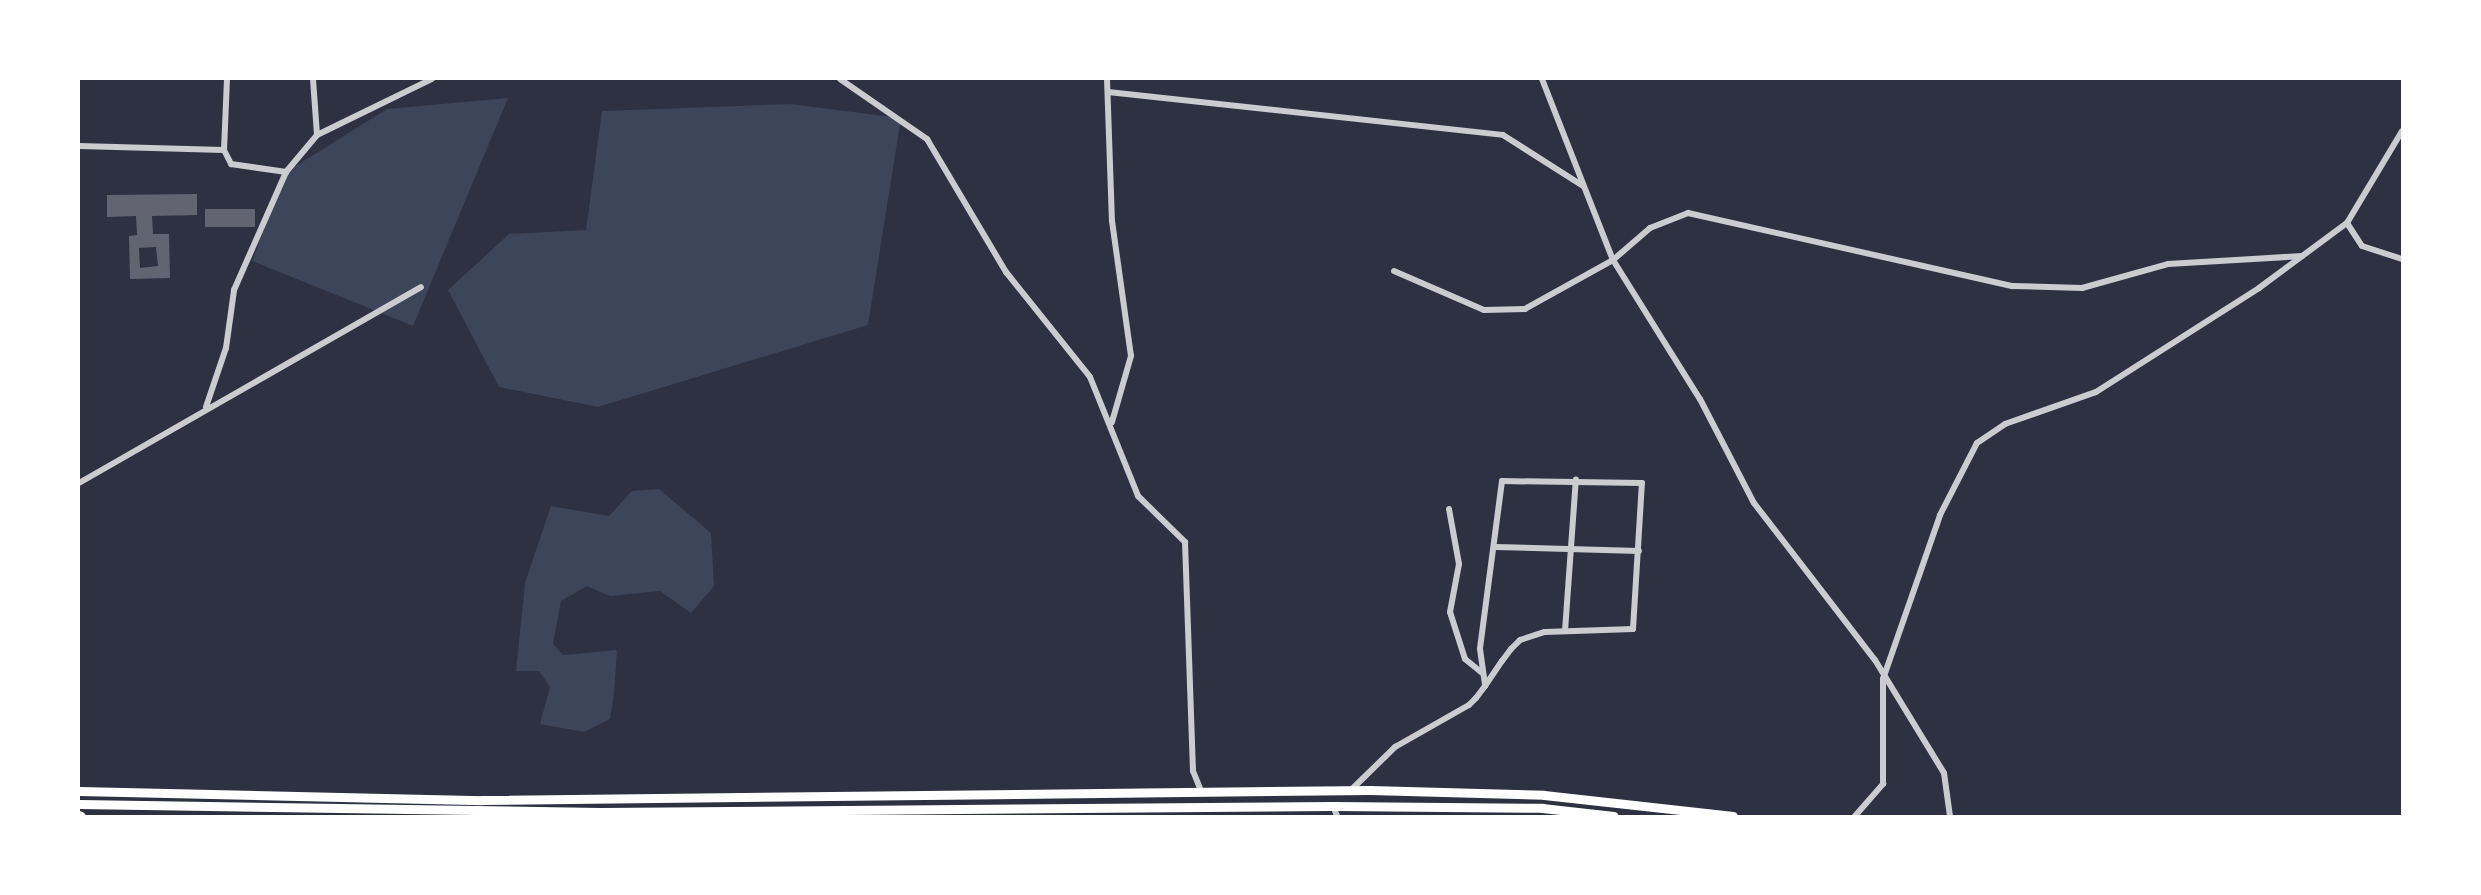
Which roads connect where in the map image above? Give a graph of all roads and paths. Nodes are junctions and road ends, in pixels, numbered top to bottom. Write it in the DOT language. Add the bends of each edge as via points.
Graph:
graph roads {
  1 [pos="228,79"];
  2 [pos="313,79"];
  3 [pos="432,79"];
  4 [pos="840,79"];
  5 [pos="1107,79"];
  6 [pos="1542,79"];
  7 [pos="1108,92"];
  8 [pos="2402,131"];
  9 [pos="317,135"];
  10 [pos="79,146"];
  11 [pos="224,150"];
  12 [pos="286,172"];
  13 [pos="1583,186"];
  14 [pos="2347,223"];
  15 [pos="2302,257"];
  16 [pos="2402,258"];
  17 [pos="1613,260"];
  18 [pos="1394,271"];
  19 [pos="421,287"];
  20 [pos="206,407"];
  21 [pos="1112,422"];
  22 [pos="1576,479"];
  23 [pos="79,483"];
  24 [pos="1449,509"];
  25 [pos="1496,547"];
  26 [pos="1571,550"];
  27 [pos="1639,551"];
  28 [pos="1565,631"];
  29 [pos="1481,673"];
  30 [pos="1883,679"];
  31 [pos="1485,686"];
  32 [pos="1351,790"];
  33 [pos="1201,791"];
  34 [pos="79,792"];
  35 [pos="79,804"];
  36 [pos="1329,809"];
  37 [pos="1213,811"];
  38 [pos="1109,812"];
  39 [pos="623,814"];
  40 [pos="815,814"];
  41 [pos="1337,816"];
  42 [pos="1614,816"];
  43 [pos="1733,816"];
  44 [pos="1855,816"];
  45 [pos="1950,816"];
  1 -- 11 [label="street"];
  2 -- 9 [label="street"];
  3 -- 9 [label="street"];
  4 -- 21 [label="street" via="927,139 1006,272 1090,377"];
  5 -- 7 [label="street"];
  6 -- 13 [label="street"];
  7 -- 13 [label="street" via="1503,135"];
  7 -- 21 [label="street" via="1112,221 1131,355"];
  8 -- 14 [label="street"];
  9 -- 12 [label="street"];
  10 -- 11 [label="street"];
  11 -- 12 [label="street" via="241,170"];
  12 -- 20 [label="street" via="234,290 226,348"];
  13 -- 17 [label="street"];
  14 -- 15 [label="street"];
  14 -- 16 [label="street" via="2362,246"];
  15 -- 17 [label="street" via="2168,264 2082,288 2013,286 1688,213 1650,228"];
  15 -- 30 [label="street" via="2096,392 2005,424 1977,443 1940,515"];
  17 -- 18 [label="street" via="1525,309 1499,313"];
  17 -- 30 [label="street" via="1700,399 1754,503"];
  19 -- 20 [label="street"];
  20 -- 23 [label="street"];
  21 -- 33 [label="street" via="1124,471 1138,496 1185,542 1190,556 1193,771"];
  22 -- 25 [label="street" via="1505,478"];
  22 -- 26 [label="street"];
  22 -- 27 [label="street" via="1643,483"];
  24 -- 29 [label="street" via="1459,564 1450,612 1465,659"];
  25 -- 26 [label="street"];
  25 -- 29 [label="street"];
  26 -- 27 [label="street"];
  26 -- 28 [label="street"];
  27 -- 28 [label="street" via="1633,629"];
  28 -- 31 [label="street" via="1520,640"];
  29 -- 31 [label="street"];
  30 -- 44 [label="street" via="1883,784"];
  30 -- 45 [label="street" via="1944,773"];
  31 -- 32 [label="street" via="1469,705 1395,747"];
  32 -- 33 [label="main road"];
  32 -- 43 [label="main road" via="1545,795"];
  33 -- 34 [label="main road" via="508,800"];
  35 -- 39 [label="main road"];
  36 -- 37 [label="main road"];
  36 -- 41 [label="street"];
  36 -- 42 [label="main road" via="1542,808"];
  37 -- 38 [label="main road"];
  38 -- 40 [label="main road"];
  39 -- 40 [label="main road"];
}
